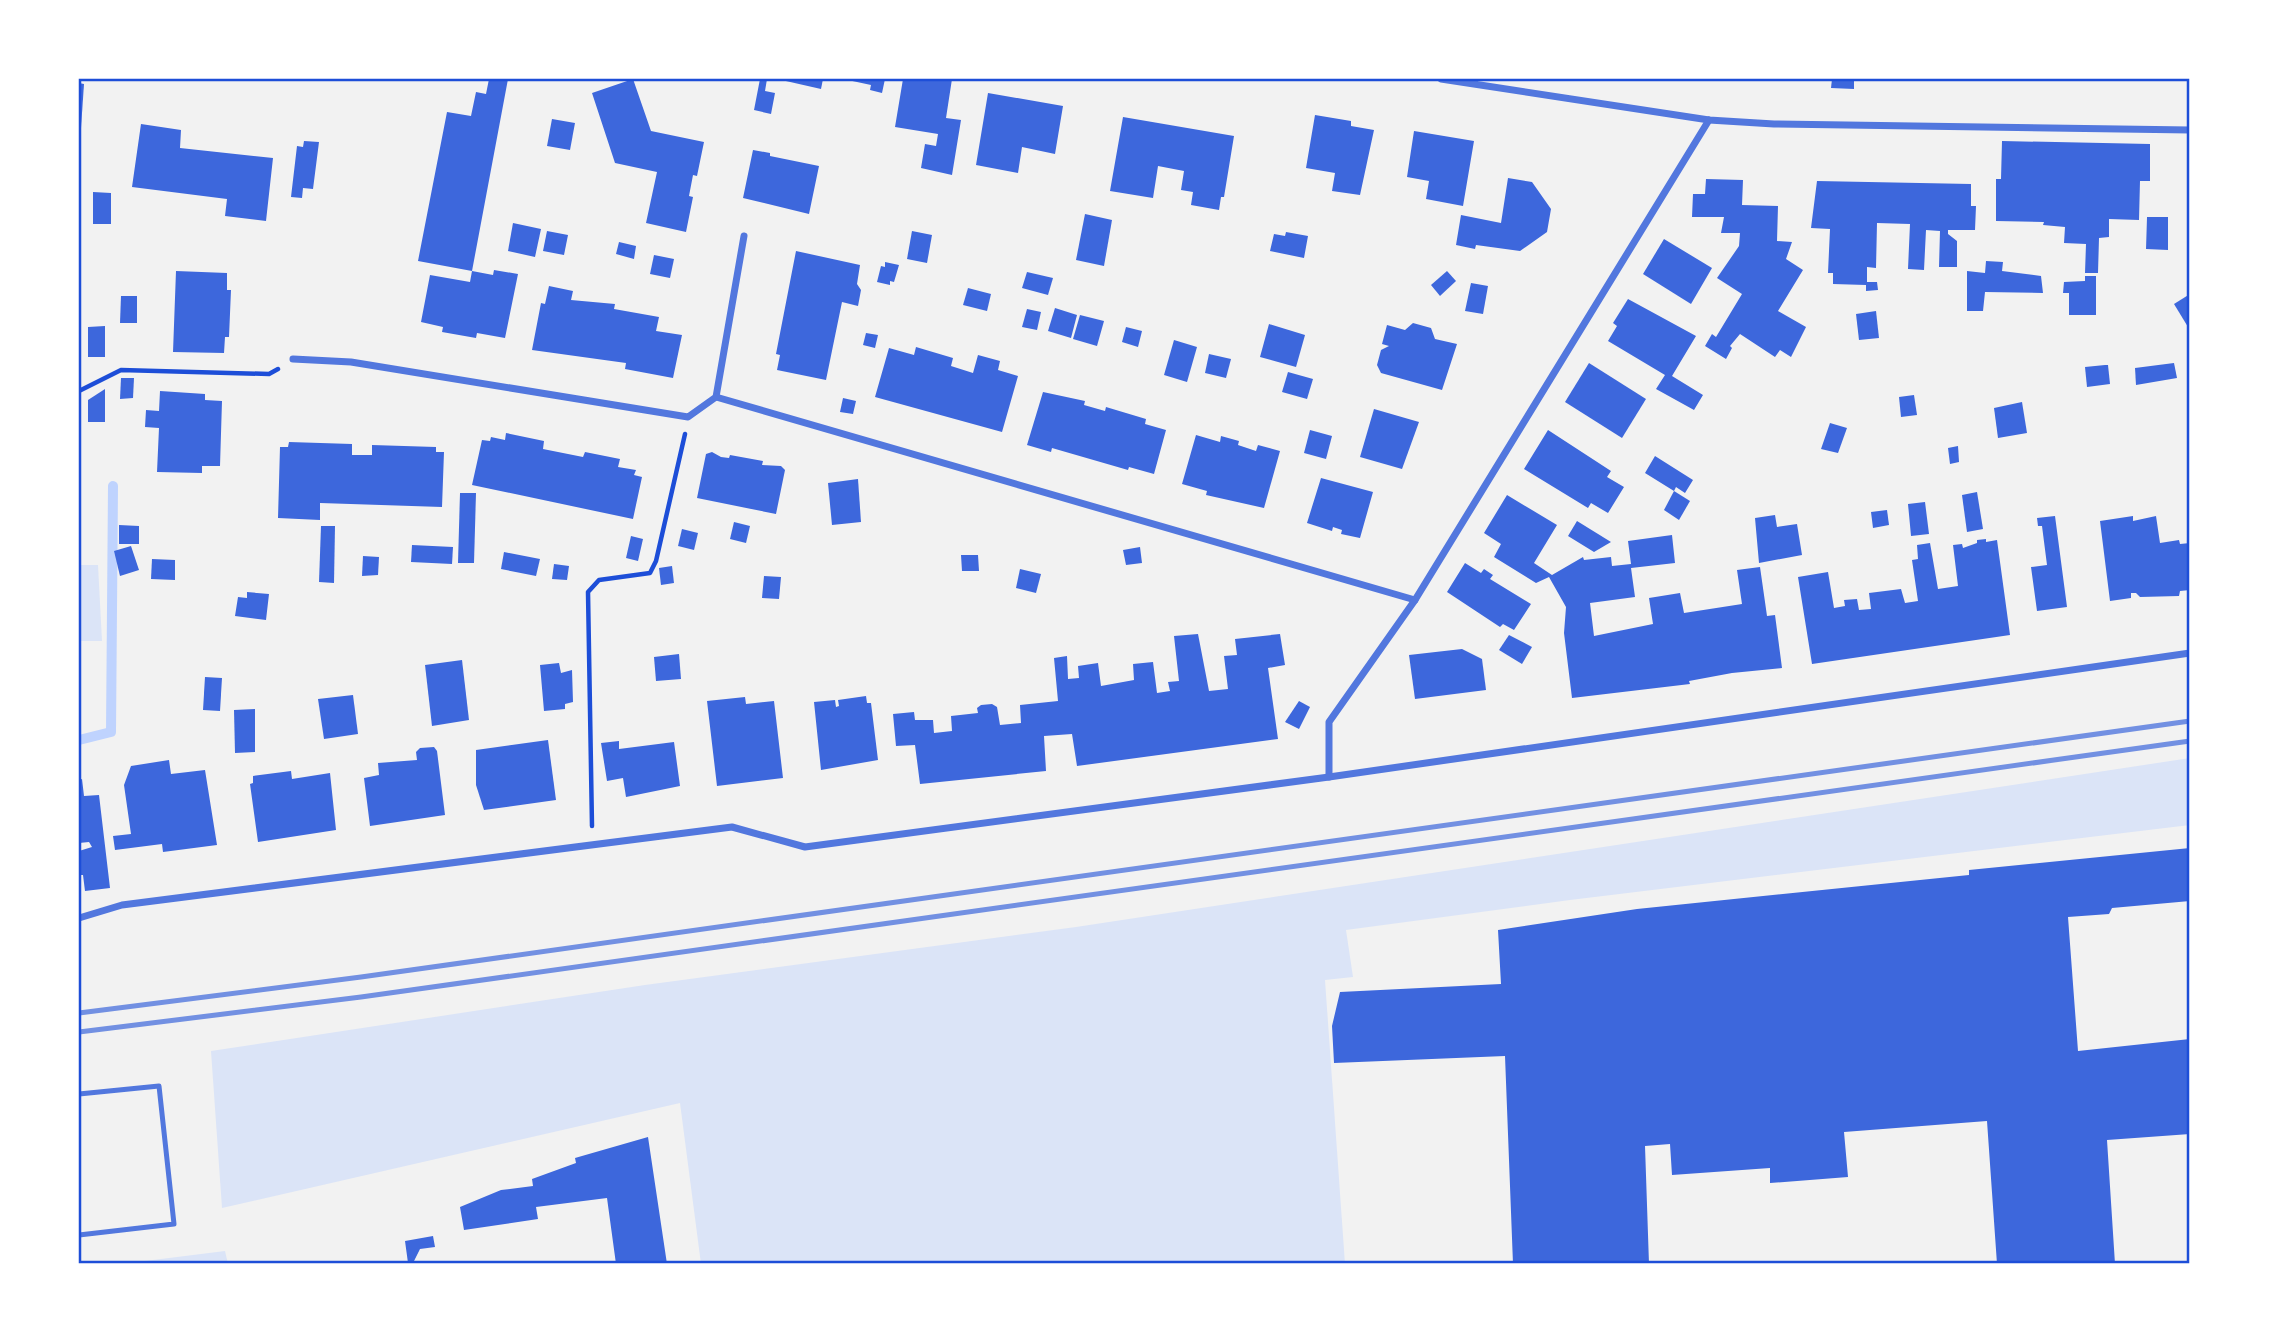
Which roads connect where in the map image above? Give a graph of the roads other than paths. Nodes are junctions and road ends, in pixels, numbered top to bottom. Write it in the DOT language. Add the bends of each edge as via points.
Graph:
graph roads {
  1 [pos="1441,79"];
  2 [pos="1709,120"];
  3 [pos="2190,130"];
  4 [pos="744,236"];
  5 [pos="293,359"];
  6 [pos="716,397"];
  7 [pos="1415,600"];
  8 [pos="2190,653"];
  9 [pos="1329,776"];
  10 [pos="79,918"];
  11 [pos="79,1094"];
  12 [pos="79,1235"];
  1 -- 2 [label="street"];
  2 -- 3 [label="street"];
  2 -- 7 [label="street"];
  4 -- 6 [label="street"];
  5 -- 6 [label="street" via="351,362 688,417"];
  6 -- 7 [label="street"];
  7 -- 9 [label="street" via="1329,722"];
  8 -- 9 [label="street"];
  9 -- 10 [label="street" via="805,847 732,827 122,905"];
  11 -- 12 [label="lane" via="159,1086 174,1224"];
}
